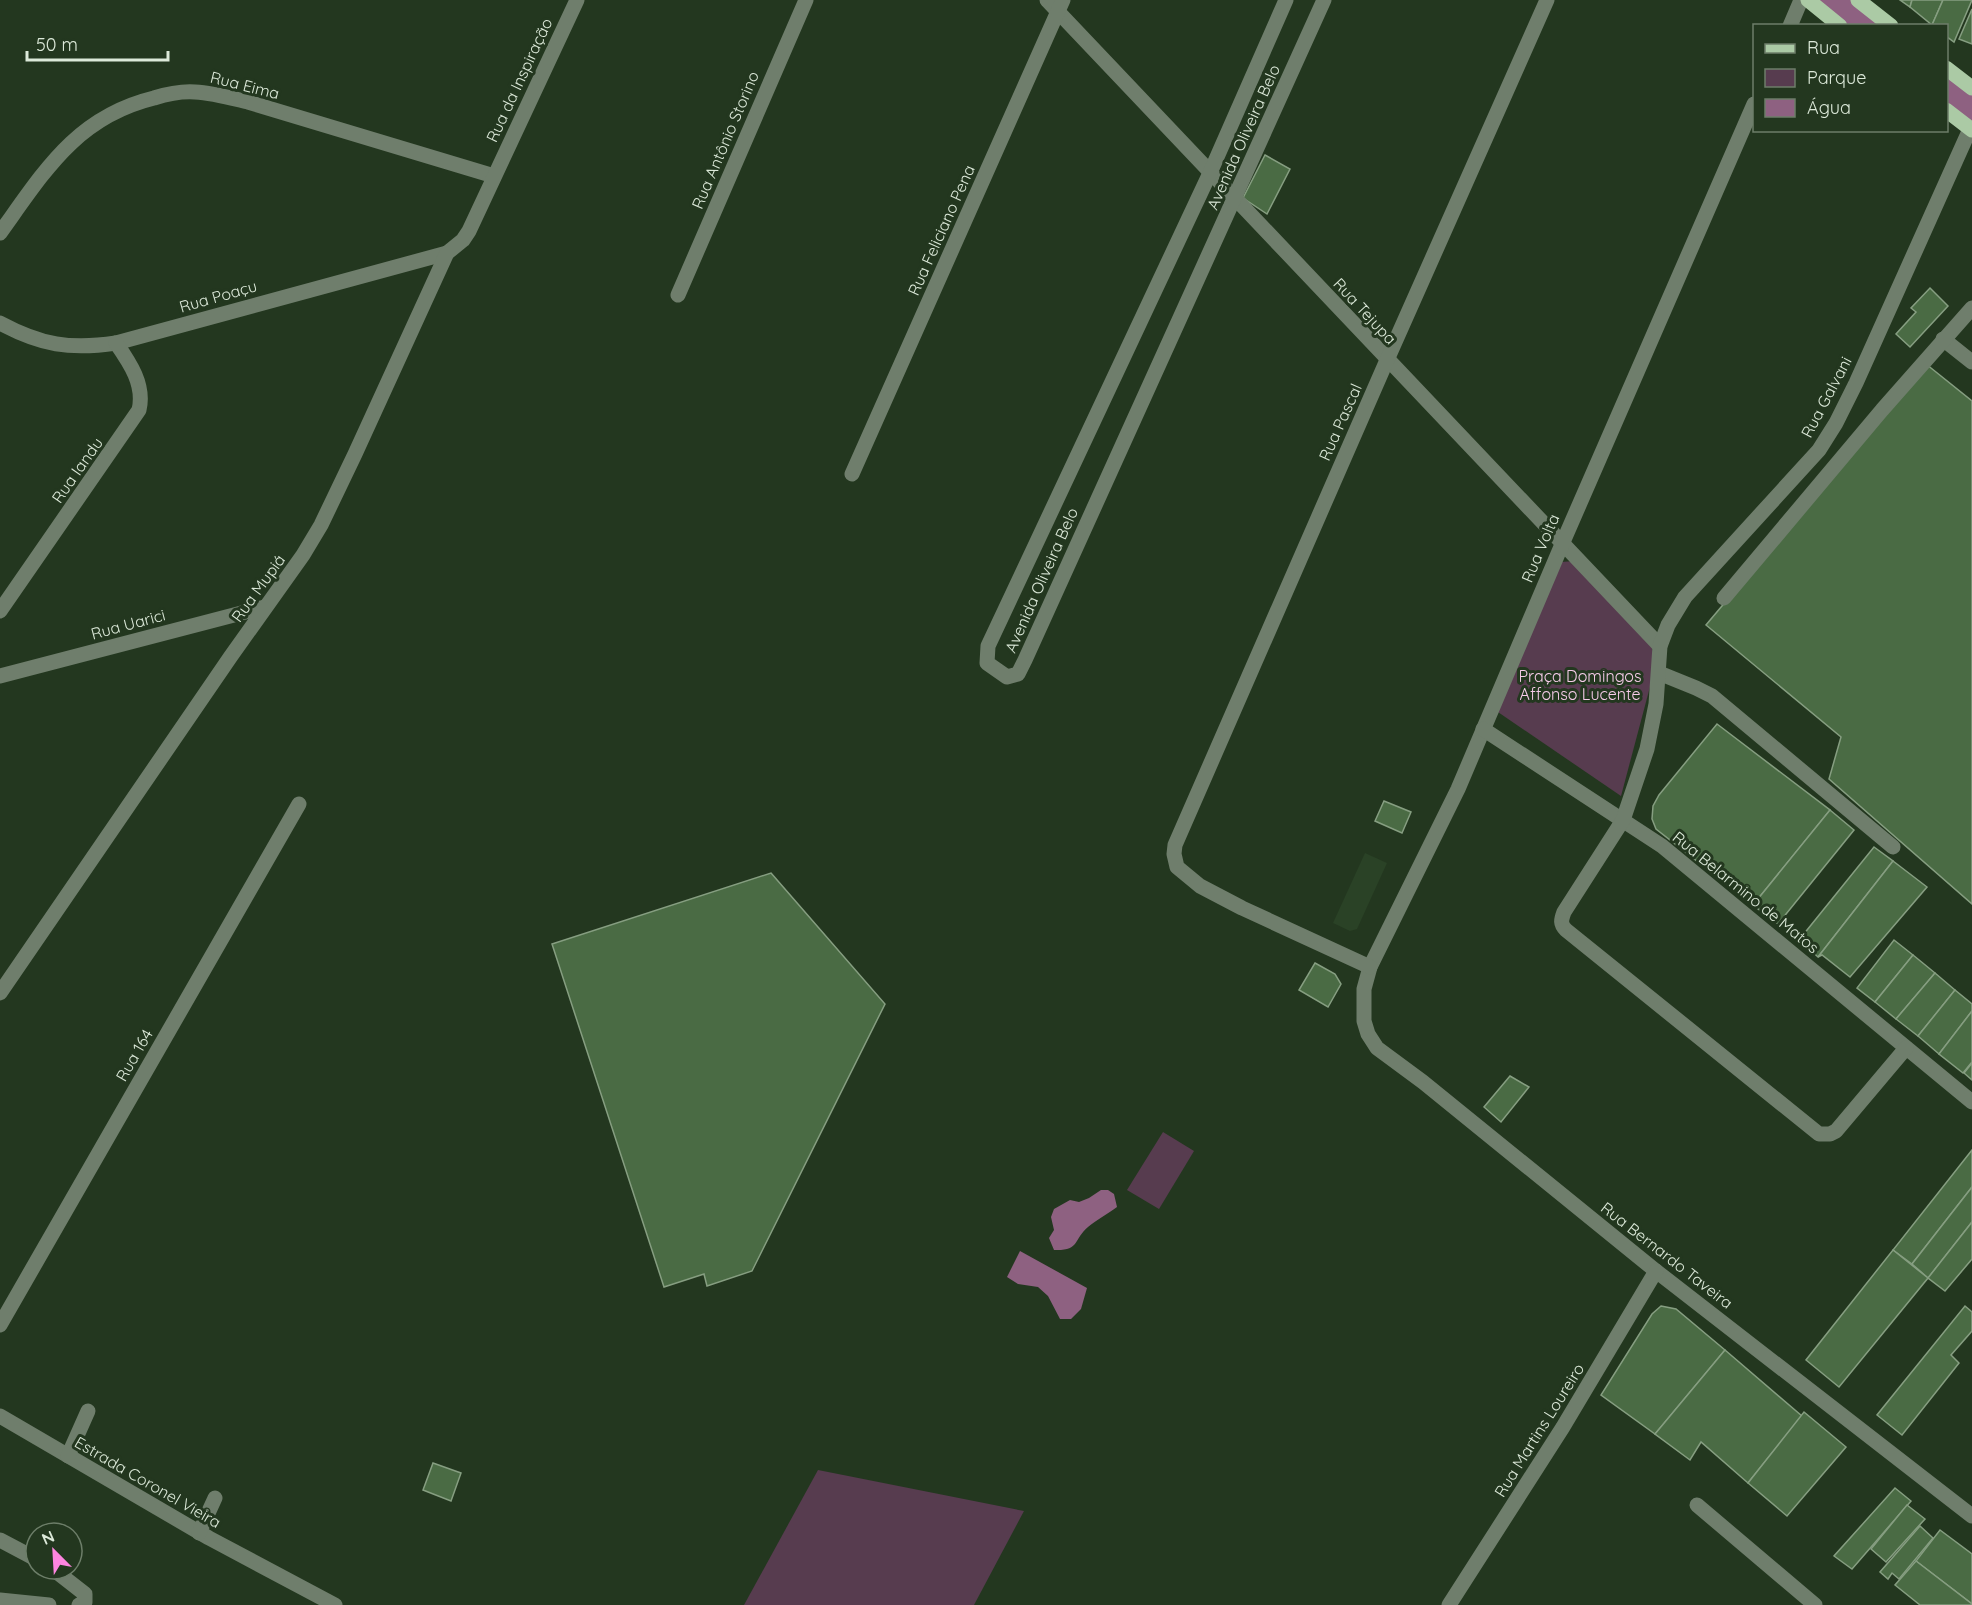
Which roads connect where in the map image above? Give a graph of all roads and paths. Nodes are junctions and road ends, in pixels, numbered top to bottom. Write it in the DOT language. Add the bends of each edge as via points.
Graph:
graph roads {
  1 [pos="577,0"];
  2 [pos="806,0"];
  3 [pos="1047,0"];
  4 [pos="1286,0"];
  5 [pos="1324,0"];
  6 [pos="1547,0"];
  7 [pos="1801,0"];
  8 [pos="1808,0"];
  9 [pos="1858,0"];
  10 [pos="1060,6"];
  11 [pos="1791,24"];
  12 [pos="1838,24"];
  13 [pos="1888,24"];
  14 [pos="1948,69"];
  15 [pos="1972,88"];
  16 [pos="1753,109"];
  17 [pos="1948,111"];
  18 [pos="1971,129"];
  19 [pos="1210,173"];
  20 [pos="494,176"];
  21 [pos="1234,199"];
  22 [pos="0,233"];
  23 [pos="447,253"];
  24 [pos="678,295"];
  25 [pos="1972,308"];
  26 [pos="0,323"];
  27 [pos="1943,339"];
  28 [pos="116,343"];
  29 [pos="1387,360"];
  30 [pos="1972,362"];
  31 [pos="852,474"];
  32 [pos="1563,542"];
  33 [pos="1724,598"];
  34 [pos="265,607"];
  35 [pos="0,610"];
  36 [pos="1659,646"];
  37 [pos="1659,673"];
  38 [pos="0,676"];
  39 [pos="1483,729"];
  40 [pos="299,804"];
  41 [pos="1623,820"];
  42 [pos="1893,847"];
  43 [pos="1370,967"];
  44 [pos="0,993"];
  45 [pos="1363,1006"];
  46 [pos="1906,1048"];
  47 [pos="1972,1102"];
  48 [pos="1656,1271"];
  49 [pos="0,1325"];
  50 [pos="88,1412"];
  51 [pos="0,1416"];
  52 [pos="68,1456"];
  53 [pos="215,1498"];
  54 [pos="1697,1505"];
  55 [pos="1972,1515"];
  56 [pos="200,1533"];
  57 [pos="0,1540"];
  58 [pos="24,1553"];
  59 [pos="279,1576"];
  60 [pos="69,1581"];
  61 [pos="0,1600"];
  62 [pos="49,1605"];
  63 [pos="80,1605"];
  64 [pos="309,1605"];
  65 [pos="335,1605"];
  66 [pos="1449,1605"];
  67 [pos="1815,1605"];
  1 -- 20 [label="street, Rua da Inspiração"];
  2 -- 24 [label="street, Rua Antônio Storino"];
  3 -- 10 [label="street, Rua Tejupa"];
  4 -- 19 [label="street, Avenida Oliveira Belo"];
  5 -- 21 [label="street, Avenida Oliveira Belo"];
  6 -- 29 [label="street, Rua Pascal"];
  7 -- 11 [label="street"];
  8 -- 12 [label="main road"];
  9 -- 13 [label="main road"];
  10 -- 19 [label="street, Rua Tejupa"];
  10 -- 31 [label="street, Rua Feliciano Pena"];
  14 -- 15 [label="main road"];
  16 -- 32 [label="street, Rua Volta"];
  17 -- 18 [label="main road"];
  18 -- 36 [label="street, Rua Galvani" via="1836,423 1791,482 1685,597"];
  19 -- 21 [label="street, Rua Tejupa"];
  19 -- 21 [label="street, Avenida Oliveira Belo" via="988,646 987,663 1007,677 1018,674"];
  20 -- 22 [label="street, Rua Eima" via="248,102 193,91 124,107 85,129 50,166"];
  20 -- 23 [label="street, Rua Mupiá" via="469,231"];
  21 -- 29 [label="street, Rua Tejupa"];
  23 -- 28 [label="street, Rua Poaçu"];
  23 -- 34 [label="street, Rua Mupiá" via="321,525"];
  25 -- 27 [label="street"];
  26 -- 28 [label="street, Rua Poaçu" via="60,346"];
  27 -- 30 [label="street"];
  27 -- 33 [label="street"];
  28 -- 35 [label="street, Rua Iandu" via="137,379 139,410"];
  29 -- 32 [label="street, Rua Tejupa"];
  29 -- 43 [label="street, Rua Pascal" via="1175,845 1174,860 1200,886"];
  32 -- 36 [label="street, Rua Tejupa"];
  32 -- 39 [label="street, Rua Volta"];
  34 -- 38 [label="street, Rua Uarici"];
  34 -- 44 [label="street, Rua Mupiá"];
  36 -- 37 [label="street"];
  37 -- 41 [label="street" via="1647,749"];
  37 -- 42 [label="street" via="1696,688 1726,707"];
  39 -- 41 [label="street, Rua Belarmino de Matos"];
  39 -- 43 [label="street, Rua Volta" via="1458,789"];
  40 -- 49 [label="street, Rua 164"];
  41 -- 46 [label="street, Rua Belarmino de Matos" via="1662,846"];
  41 -- 46 [label="street" via="1564,912 1561,925 1819,1134 1836,1131"];
  43 -- 45 [label="street, Rua Volta"];
  45 -- 48 [label="street, Rua Bernardo Taveira" via="1368,1034 1377,1048"];
  46 -- 47 [label="street, Rua Belarmino de Matos"];
  48 -- 55 [label="street, Rua Bernardo Taveira"];
  48 -- 66 [label="street, Rua Martins Loureiro" via="1563,1427"];
  50 -- 52 [label="street"];
  51 -- 52 [label="street, Estrada Coronel Vieira"];
  52 -- 56 [label="street, Estrada Coronel Vieira"];
  53 -- 56 [label="street"];
  54 -- 67 [label="street"];
  56 -- 59 [label="street, Estrada Coronel Vieira"];
  57 -- 58 [label="street"];
  59 -- 64 [label="street, Estrada Coronel Vieira"];
  59 -- 65 [label="street, Estrada Coronel Vieira"];
  60 -- 63 [label="street" via="85,1593 85,1602"];
  61 -- 62 [label="street"];
}
